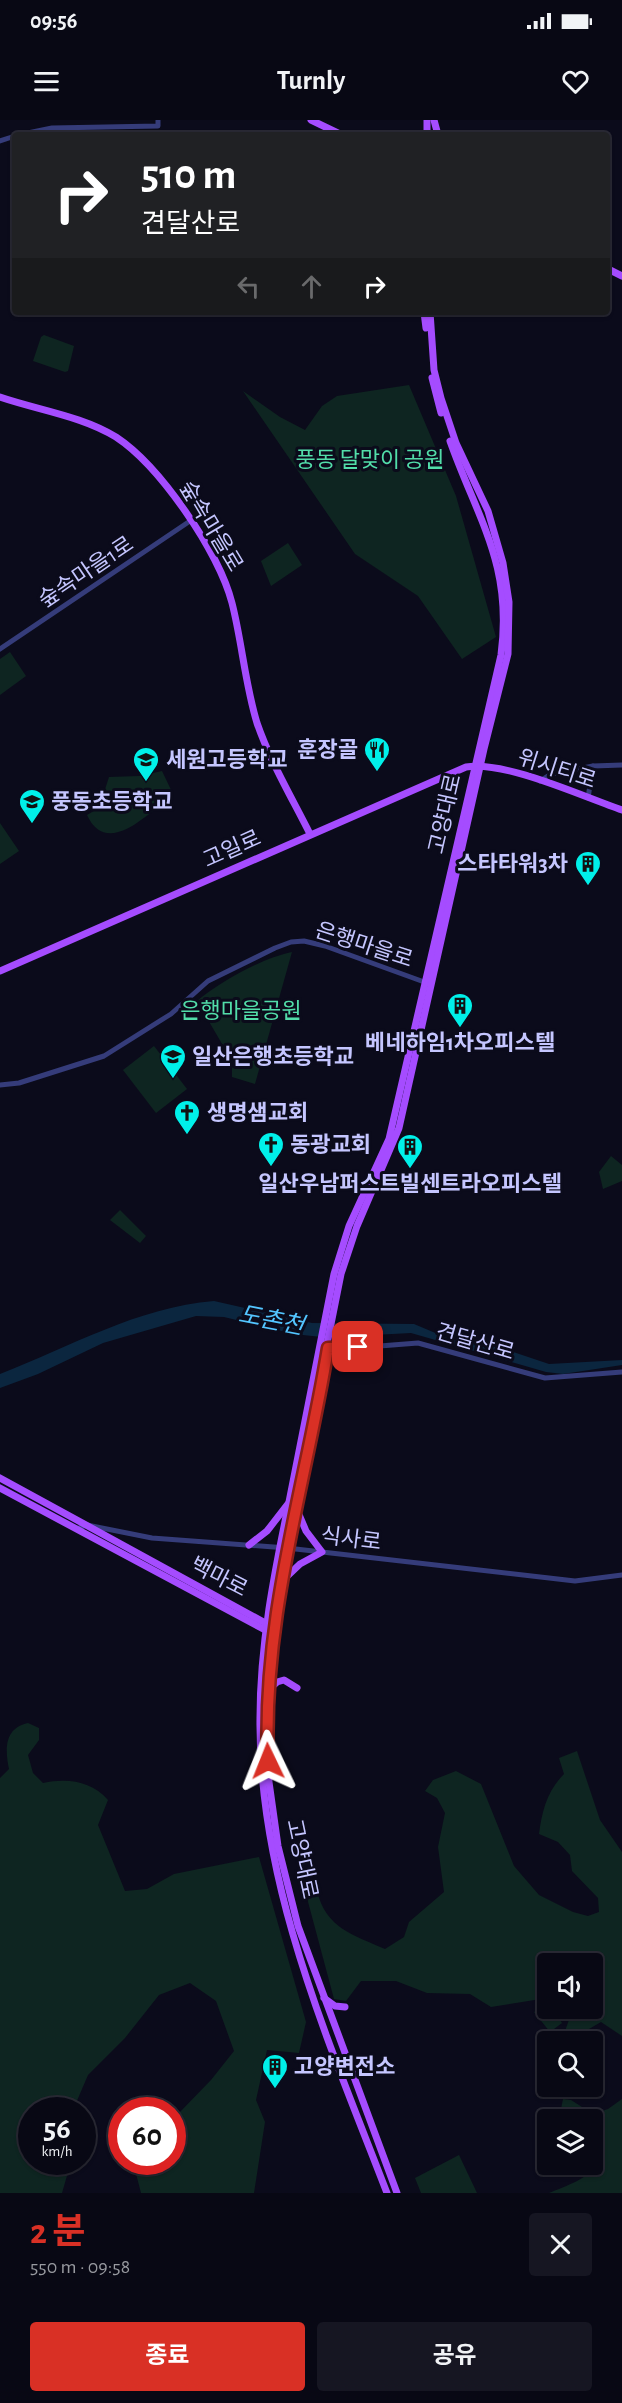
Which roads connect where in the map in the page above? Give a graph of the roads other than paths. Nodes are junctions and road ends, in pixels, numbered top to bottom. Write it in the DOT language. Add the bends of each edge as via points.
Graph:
graph roads {
  1 [pos="311,120"];
  2 [pos="158,123"];
  3 [pos="31,132"];
  4 [pos="336,132"];
  5 [pos="424,315"];
  6 [pos="430,315"];
  7 [pos="0,397"];
  8 [pos="190,521"];
  9 [pos="0,649"];
  10 [pos="478,765"];
  11 [pos="622,765"];
  12 [pos="593,766"];
  13 [pos="540,781"];
  14 [pos="588,798"];
  15 [pos="622,810"];
  16 [pos="310,834"];
  17 [pos="0,972"];
  18 [pos="428,984"];
  19 [pos="0,1085"];
  20 [pos="320,1343"];
  21 [pos="329,1345"];
  22 [pos="622,1372"];
  23 [pos="0,1478"];
  24 [pos="0,1488"];
  25 [pos="292,1505"];
  26 [pos="87,1525"];
  27 [pos="76,1529"];
  28 [pos="249,1545"];
  29 [pos="283,1548"];
  30 [pos="322,1552"];
  31 [pos="622,1575"];
  32 [pos="279,1584"];
  33 [pos="267,1623"];
  34 [pos="264,1631"];
  35 [pos="273,1633"];
  36 [pos="297,1688"];
  37 [pos="269,1689"];
  38 [pos="324,1998"];
  39 [pos="345,2007"];
  40 [pos="387,2193"];
  41 [pos="397,2193"];
  1 -- 4 [label="main road"];
  2 -- 3 [label="street"];
  5 -- 10 [label="main road, 고양대로" via="435,396 493,544 501,588 504,637"];
  6 -- 10 [label="main road, 고양대로" via="434,370 441,398 456,443 488,511 507,588 508,654"];
  7 -- 8 [label="main road, 숲속마을로" via="115,436 141,456"];
  8 -- 9 [label="street, 숲속마을1로"];
  8 -- 16 [label="main road, 숲속마을로" via="218,567 232,601 257,724"];
  10 -- 13 [label="main road, 위시티로"];
  10 -- 16 [label="main road, 고일로"];
  10 -- 18 [label="main road, 고양대로"];
  11 -- 12 [label="street"];
  12 -- 13 [label="street" via="551,774"];
  12 -- 14 [label="street"];
  13 -- 14 [label="main road, 위시티로"];
  14 -- 15 [label="main road, 위시티로"];
  16 -- 17 [label="main road, 고일로"];
  18 -- 19 [label="street, 은행마을로" via="326,946 291,942 208,981 171,1014 104,1056 19,1083"];
  18 -- 20 [label="main road, 고양대로" via="389,1139 349,1226 334,1274"];
  18 -- 21 [label="main road, 고양대로" via="399,1128 349,1248"];
  20 -- 21 [label="street, 견달산로"];
  20 -- 25 [label="main road, 고양대로"];
  21 -- 22 [label="street, 견달산로" via="418,1343 545,1378"];
  21 -- 25 [label="main road, 고양대로"];
  23 -- 26 [label="main road, 백마로"];
  24 -- 27 [label="main road, 백마로"];
  25 -- 28 [label="main road"];
  25 -- 29 [label="main road, 고양대로"];
  25 -- 30 [label="main road"];
  26 -- 27 [label="street"];
  26 -- 28 [label="street, 식사로" via="152,1539"];
  26 -- 33 [label="main road, 백마로"];
  27 -- 34 [label="main road, 백마로"];
  28 -- 29 [label="street, 식사로"];
  29 -- 30 [label="street, 식사로"];
  29 -- 32 [label="main road, 고양대로"];
  29 -- 33 [label="main road, 고양대로"];
  30 -- 31 [label="street, 식사로" via="575,1581"];
  30 -- 32 [label="main road" via="300,1564"];
  32 -- 35 [label="main road, 고양대로"];
  33 -- 34 [label="main road, 고양대로"];
  33 -- 35 [label="main road, 백마로"];
  34 -- 35 [label="main road, 백마로"];
  34 -- 40 [label="main road, 고양대로" via="260,1729 263,1781 280,1888 336,2061"];
  35 -- 37 [label="main road, 고양대로"];
  36 -- 37 [label="main road" via="284,1680"];
  37 -- 38 [label="main road, 고양대로" via="269,1782 278,1846 298,1926"];
  38 -- 39 [label="main road" via="335,2006"];
  38 -- 41 [label="main road, 고양대로"];
}
